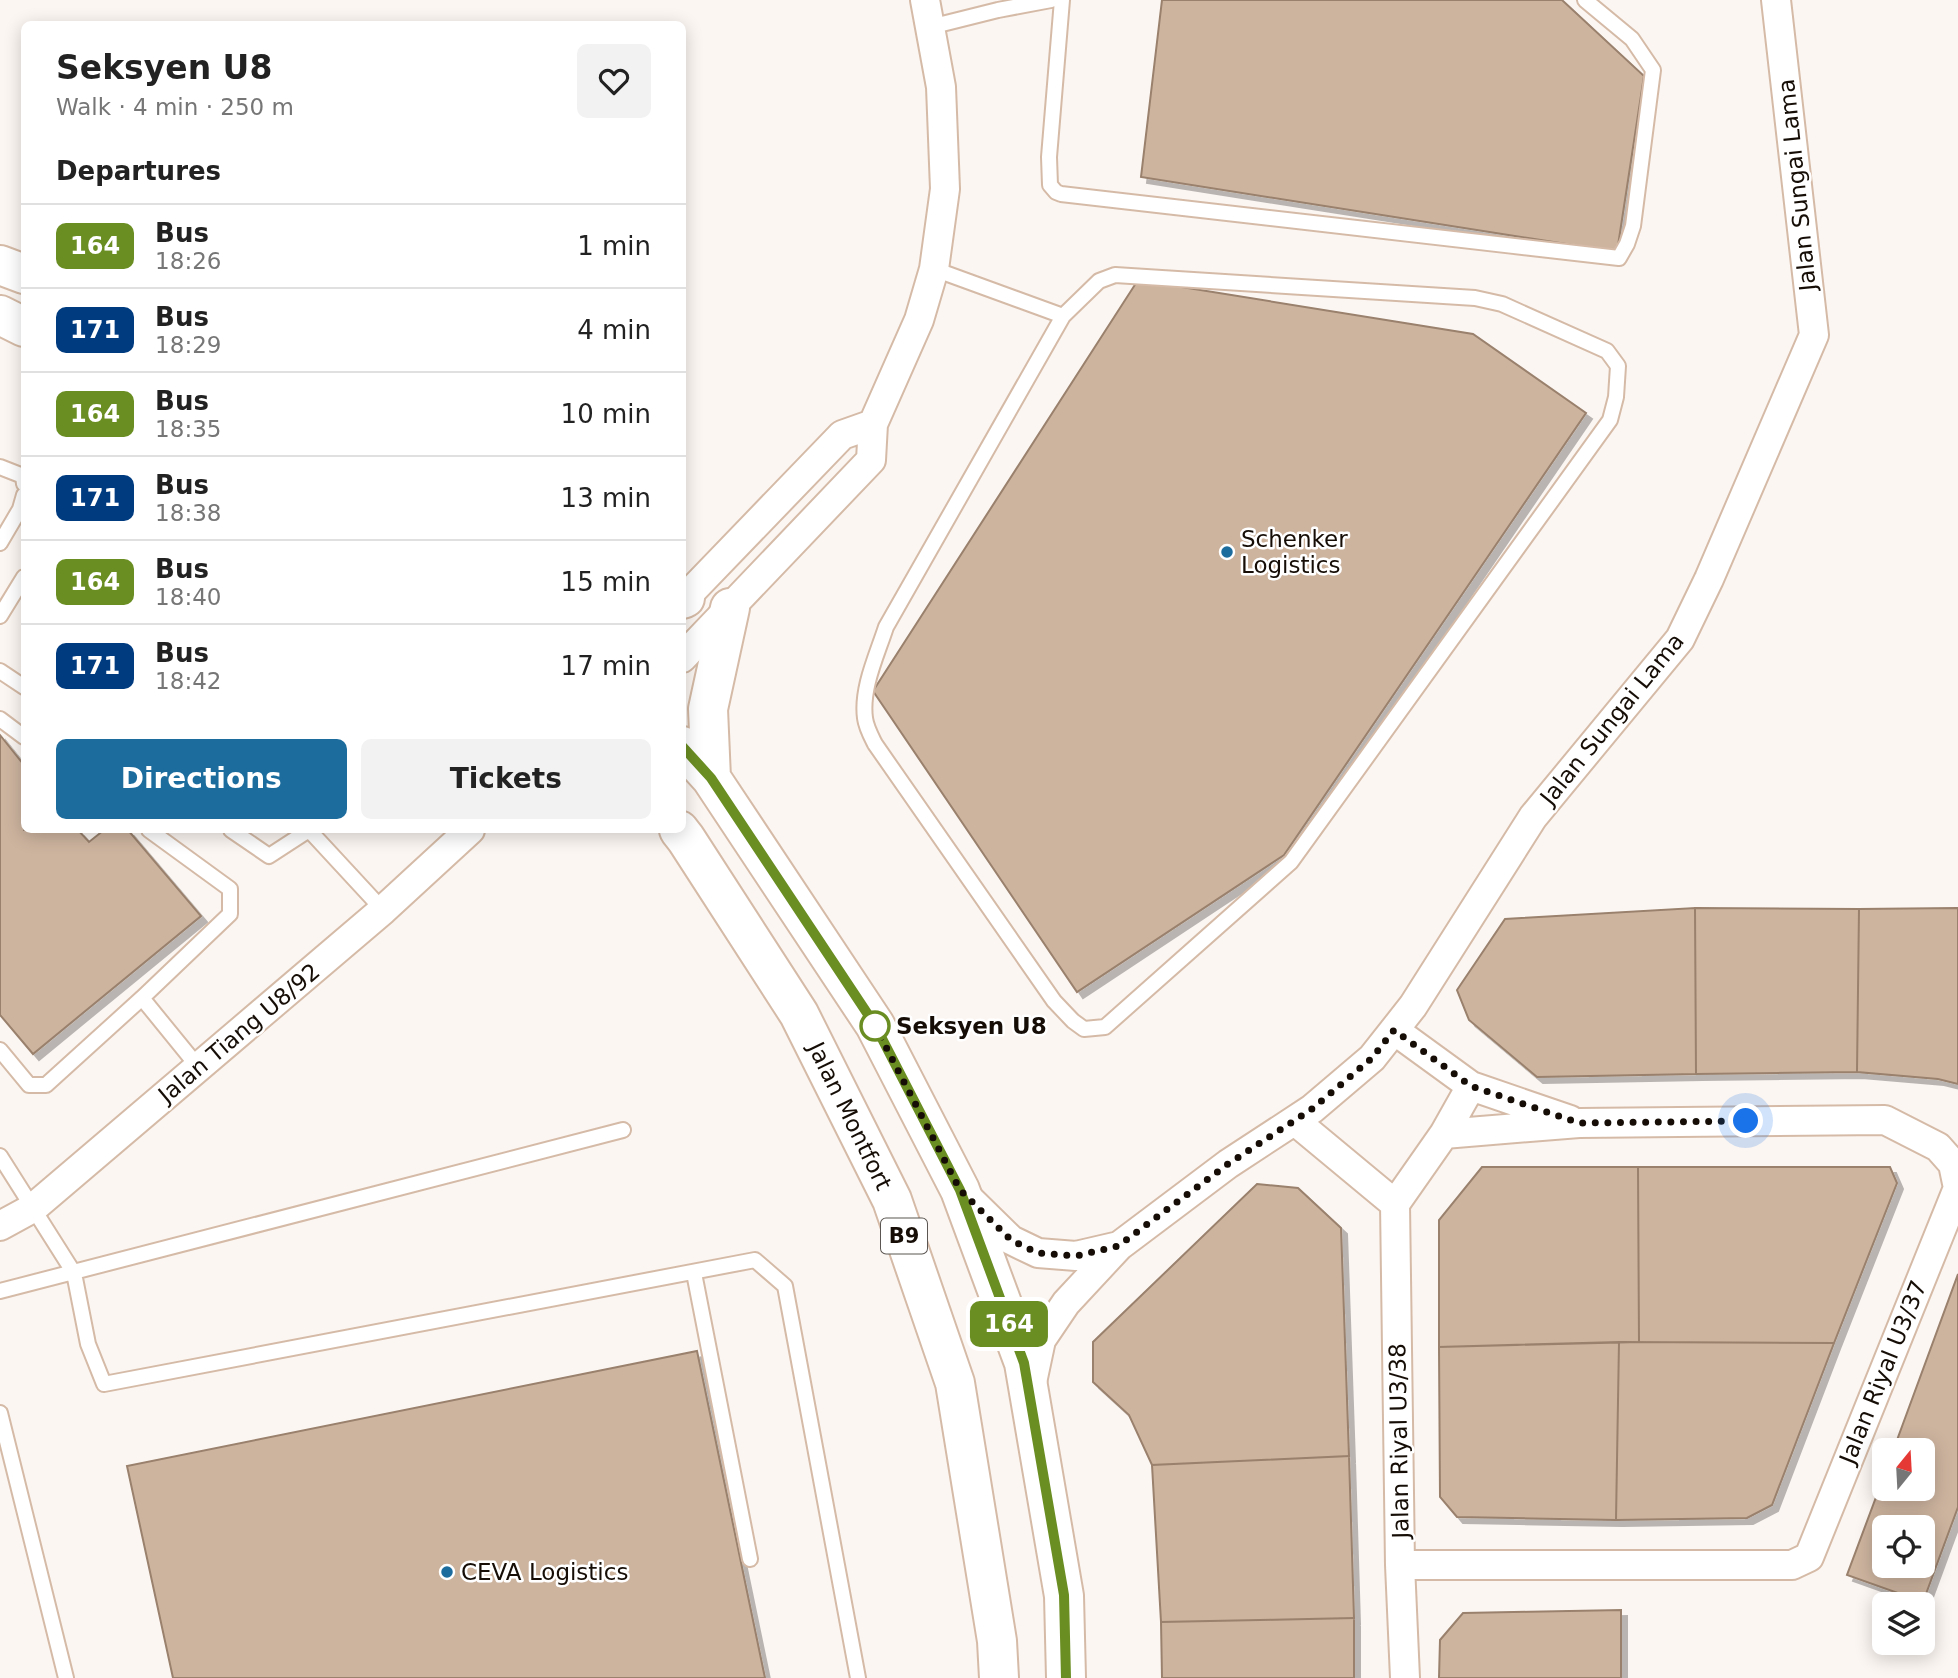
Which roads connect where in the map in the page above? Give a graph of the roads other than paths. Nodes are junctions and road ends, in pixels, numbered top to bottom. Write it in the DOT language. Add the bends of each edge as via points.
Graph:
graph roads {
  1 [pos="1051,0"];
  2 [pos="1062,0"];
  3 [pos="1585,0"];
  4 [pos="1776,0"];
  5 [pos="928,14"];
  6 [pos="0,265"];
  7 [pos="934,269"];
  8 [pos="21,273"];
  9 [pos="0,315"];
  10 [pos="1063,316"];
  11 [pos="21,326"];
  12 [pos="873,425"];
  13 [pos="0,467"];
  14 [pos="21,475"];
  15 [pos="21,506"];
  16 [pos="0,543"];
  17 [pos="21,583"];
  18 [pos="686,596"];
  19 [pos="730,608"];
  20 [pos="0,616"];
  21 [pos="686,654"];
  22 [pos="0,671"];
  23 [pos="21,685"];
  24 [pos="0,719"];
  25 [pos="21,735"];
  26 [pos="686,750"];
  27 [pos="711,778"];
  28 [pos="153,833"];
  29 [pos="235,833"];
  30 [pos="304,833"];
  31 [pos="312,833"];
  32 [pos="467,833"];
  33 [pos="677,833"];
  34 [pos="383,910"];
  35 [pos="142,998"];
  36 [pos="1394,1030"];
  37 [pos="0,1050"];
  38 [pos="199,1068"];
  39 [pos="1471,1086"];
  40 [pos="1294,1121"];
  41 [pos="1579,1123"];
  42 [pos="623,1130"];
  43 [pos="1444,1134"];
  44 [pos="0,1156"];
  45 [pos="960,1190"];
  46 [pos="1395,1204"];
  47 [pos="33,1208"];
  48 [pos="0,1226"];
  49 [pos="1118,1246"];
  50 [pos="74,1273"];
  51 [pos="694,1273"];
  52 [pos="0,1291"];
  53 [pos="1029,1396"];
  54 [pos="0,1413"];
  55 [pos="750,1559"];
  56 [pos="1401,1564"];
  57 [pos="66,1678"];
  58 [pos="858,1678"];
  59 [pos="999,1678"];
  60 [pos="1066,1678"];
  61 [pos="1405,1678"];
  1 -- 5 [label="lane" via="998,10"];
  2 -- 3 [label="lane" via="1049,157 1050,184 1056,192 1619,258 1633,226 1653,70 1632,39"];
  4 -- 36 [label="street, Jalan Sungai Lama" via="1814,335 1680,639 1533,817"];
  5 -- 7 [label="street" via="941,87 945,189"];
  6 -- 8 [label="main road"];
  7 -- 10 [label="lane"];
  7 -- 12 [label="street" via="919,320"];
  9 -- 11 [label="main road"];
  10 -- 10 [label="lane" via="886,627 864,701 865,721 875,744 1054,1001 1084,1029 1105,1027 1291,862 1611,420 1618,366 1607,351 1502,304 1475,298 1115,275 1099,281"];
  12 -- 18 [label="street" via="842,435"];
  12 -- 19 [label="street" via="871,460"];
  13 -- 14 [label="lane"];
  15 -- 16 [label="lane"];
  17 -- 20 [label="lane"];
  19 -- 21 [label="street"];
  19 -- 27 [label="main road" via="708,709"];
  22 -- 23 [label="lane"];
  24 -- 25 [label="lane"];
  26 -- 27 [label="main road"];
  27 -- 45 [label="main road" via="875,1025"];
  28 -- 35 [label="lane" via="230,889 230,914"];
  29 -- 30 [label="lane" via="269,856"];
  31 -- 34 [label="lane"];
  32 -- 34 [label="street, Jalan Tiang U8/92"];
  33 -- 59 [label="main road, Jalan Montfort / B9" via="799,1014 892,1200 955,1383"];
  34 -- 38 [label="street, Jalan Tiang U8/92"];
  35 -- 37 [label="lane" via="46,1085 29,1085"];
  35 -- 38 [label="lane"];
  36 -- 39 [label="street"];
  36 -- 40 [label="street, Jalan Sungai Lama" via="1372,1058"];
  38 -- 47 [label="street, Jalan Tiang U8/92"];
  39 -- 41 [label="street"];
  39 -- 43 [label="street"];
  40 -- 46 [label="street"];
  40 -- 49 [label="street, Jalan Sungai Lama"];
  41 -- 43 [label="street, Jalan Riyal U3/37"];
  41 -- 56 [label="street, Jalan Riyal U3/37" via="1885,1120 1938,1147 1953,1164 1958,1188 1809,1556 1792,1565"];
  42 -- 50 [label="lane"];
  43 -- 46 [label="street"];
  44 -- 47 [label="lane"];
  45 -- 49 [label="street" via="1011,1240 1038,1253 1076,1256"];
  45 -- 53 [label="main road" via="1024,1363"];
  46 -- 56 [label="street, Jalan Riyal U3/38"];
  47 -- 48 [label="street, Jalan Tiang U8/92"];
  47 -- 50 [label="lane"];
  49 -- 53 [label="street" via="1066,1303 1041,1340"];
  50 -- 51 [label="lane" via="88,1343 104,1384"];
  50 -- 52 [label="lane"];
  51 -- 55 [label="lane"];
  51 -- 58 [label="lane" via="755,1261 785,1286"];
  53 -- 60 [label="main road" via="1064,1595"];
  54 -- 57 [label="lane"];
  56 -- 61 [label="street, Jalan Riyal U3/38"];
}
